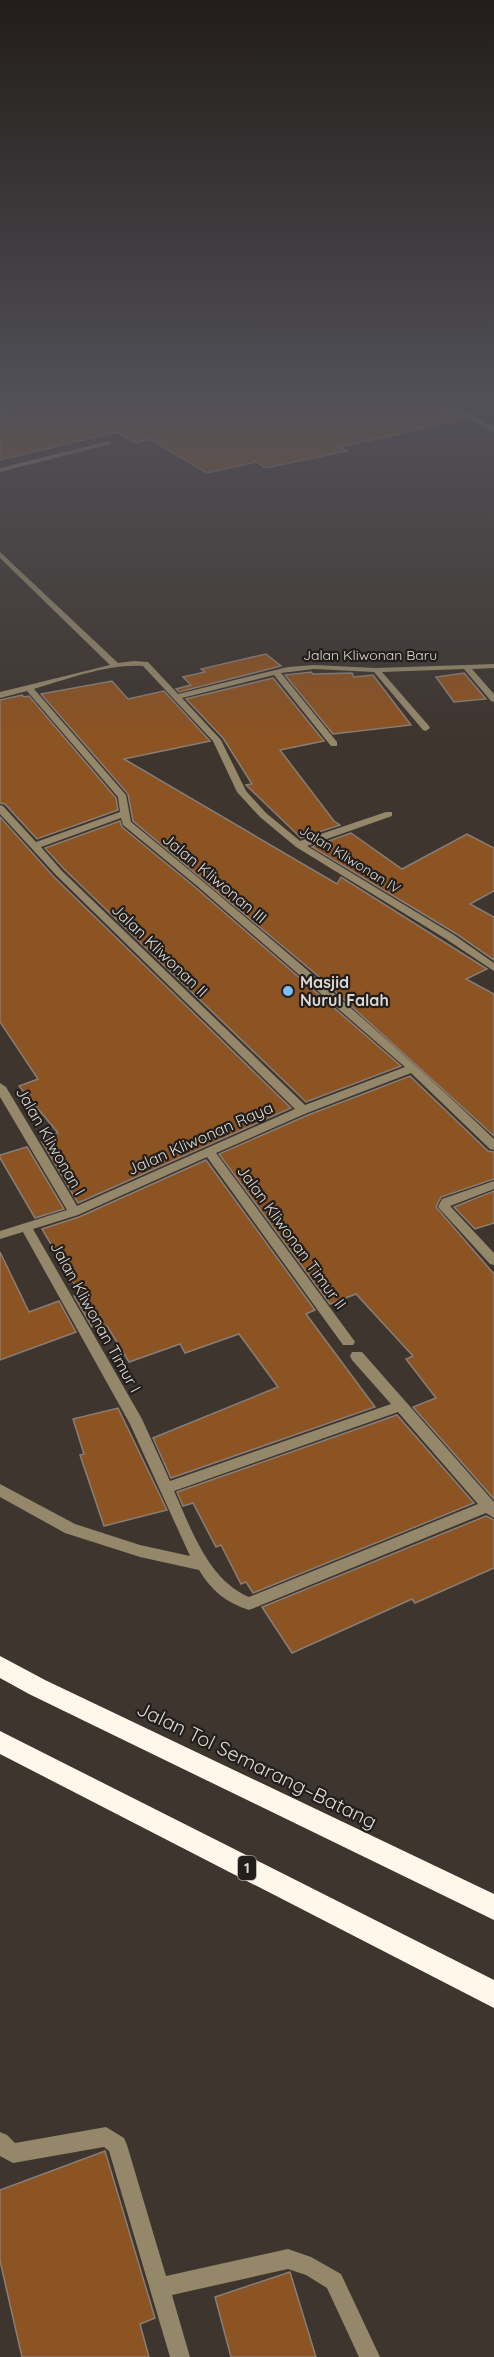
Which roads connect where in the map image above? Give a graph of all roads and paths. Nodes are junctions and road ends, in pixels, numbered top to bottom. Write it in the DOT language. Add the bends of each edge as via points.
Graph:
graph roads {
  1 [pos="2,558"];
  2 [pos="116,665"];
  3 [pos="494,666"];
  4 [pos="467,668"];
  5 [pos="376,670"];
  6 [pos="275,671"];
  7 [pos="29,688"];
  8 [pos="0,696"];
  9 [pos="177,697"];
  10 [pos="494,699"];
  11 [pos="426,728"];
  12 [pos="334,744"];
  13 [pos="0,808"];
  14 [pos="124,814"];
  15 [pos="389,814"];
  16 [pos="299,845"];
  17 [pos="34,846"];
  18 [pos="494,968"];
  19 [pos="413,1068"];
  20 [pos="0,1087"];
  21 [pos="303,1110"];
  22 [pos="494,1146"];
  23 [pos="209,1152"];
  24 [pos="494,1185"];
  25 [pos="74,1212"];
  26 [pos="26,1227"];
  27 [pos="0,1235"];
  28 [pos="494,1261"];
  29 [pos="348,1342"];
  30 [pos="357,1356"];
  31 [pos="401,1406"];
  32 [pos="166,1488"];
  33 [pos="0,1490"];
  34 [pos="491,1509"];
  35 [pos="201,1564"];
  36 [pos="0,1666"];
  37 [pos="0,1742"];
  38 [pos="494,1907"];
  39 [pos="494,1994"];
  40 [pos="0,2142"];
  41 [pos="159,2288"];
  42 [pos="180,2357"];
  43 [pos="370,2357"];
  1 -- 2 [label="street"];
  2 -- 7 [label="street"];
  2 -- 9 [label="street, Jalan Kliwonan IV" via="140,662 148,666"];
  3 -- 4 [label="street, Jalan Kliwonan Baru"];
  4 -- 5 [label="street, Jalan Kliwonan Baru"];
  4 -- 10 [label="street"];
  5 -- 6 [label="street, Jalan Kliwonan Baru" via="314,667"];
  5 -- 11 [label="street"];
  6 -- 9 [label="street, Jalan Kliwonan Baru"];
  6 -- 12 [label="street"];
  7 -- 8 [label="street"];
  7 -- 14 [label="street, Jalan Kliwonan III" via="123,797"];
  9 -- 16 [label="street, Jalan Kliwonan IV" via="217,740 242,792"];
  13 -- 17 [label="street, Jalan Kliwonan II"];
  14 -- 17 [label="street"];
  14 -- 19 [label="street, Jalan Kliwonan III" via="126,823"];
  15 -- 16 [label="street"];
  16 -- 18 [label="street, Jalan Kliwonan IV"];
  17 -- 21 [label="street, Jalan Kliwonan II"];
  19 -- 21 [label="street, Jalan Kliwonan Raya"];
  19 -- 22 [label="street, Jalan Kliwonan III"];
  20 -- 25 [label="street, Jalan Kliwonan I"];
  21 -- 23 [label="street, Jalan Kliwonan Raya"];
  23 -- 25 [label="street, Jalan Kliwonan Raya"];
  23 -- 29 [label="street, Jalan Kliwonan Timur II"];
  24 -- 28 [label="street" via="453,1198 444,1207"];
  25 -- 26 [label="street, Jalan Kliwonan Raya"];
  26 -- 27 [label="street, Jalan Kliwonan Raya"];
  26 -- 32 [label="street, Jalan Kliwonan Timur I" via="137,1423"];
  30 -- 31 [label="street"];
  31 -- 32 [label="street"];
  31 -- 34 [label="street"];
  32 -- 35 [label="street, Jalan Kliwonan Timur I"];
  33 -- 35 [label="street" via="70,1529 140,1551"];
  34 -- 35 [label="street, Jalan Kliwonan Timur I" via="249,1604 233,1598"];
  36 -- 38 [label="highway, Jalan Tol Semarang–Batang"];
  37 -- 39 [label="highway, 1"];
  40 -- 41 [label="street" via="13,2153 106,2137 117,2145"];
  41 -- 42 [label="street"];
  41 -- 43 [label="street" via="288,2259 334,2281"];
}
